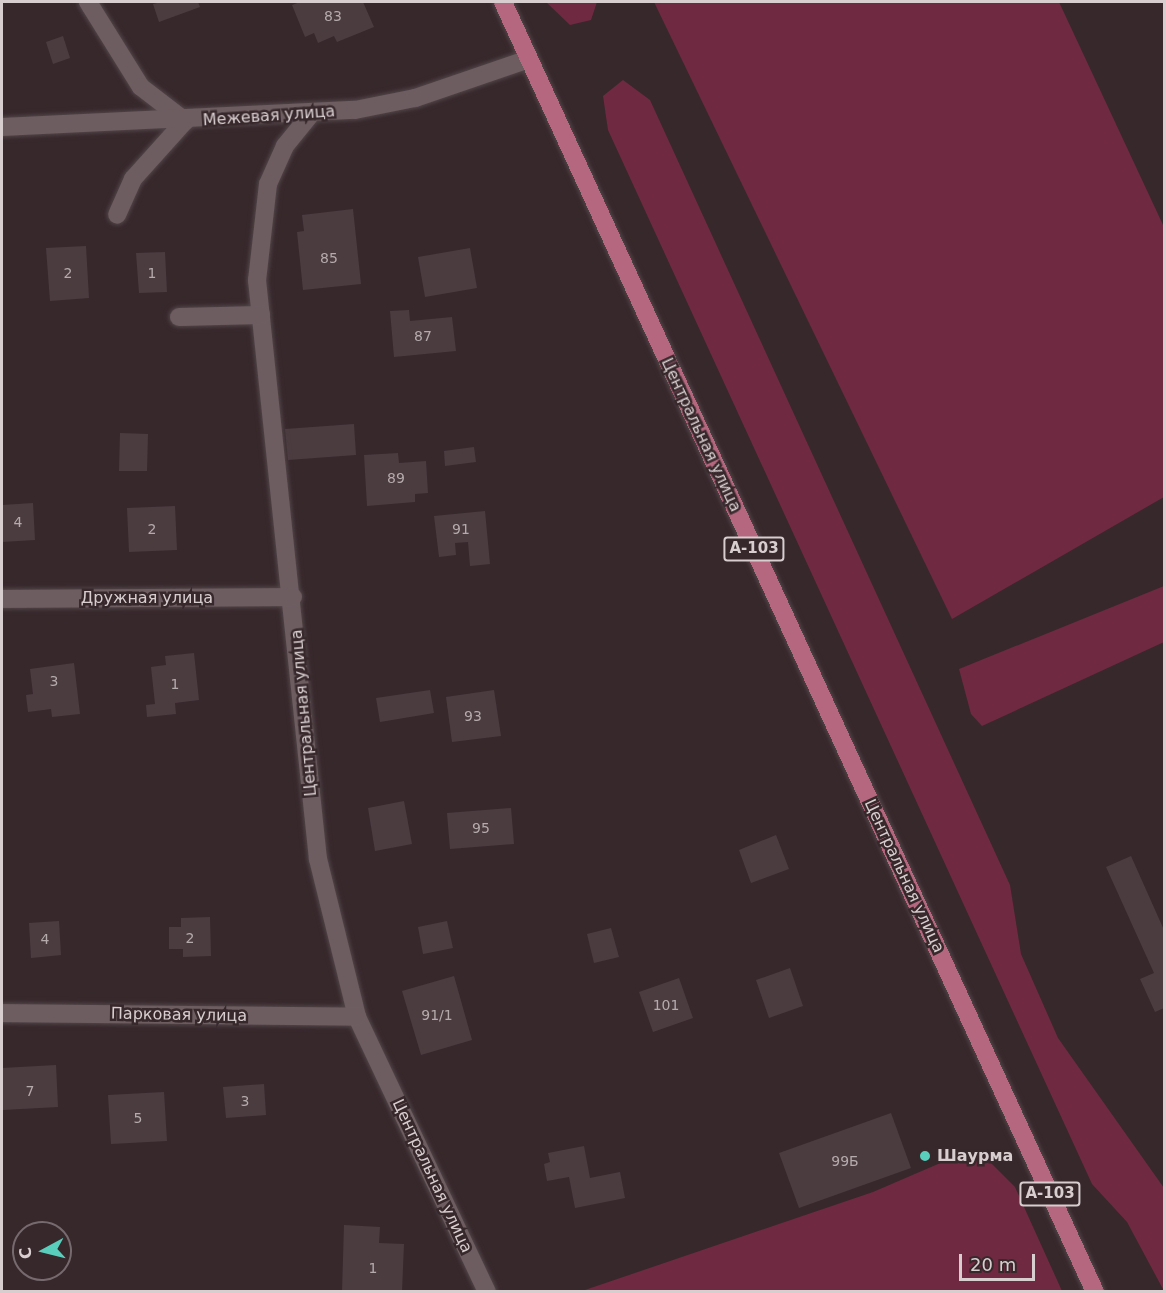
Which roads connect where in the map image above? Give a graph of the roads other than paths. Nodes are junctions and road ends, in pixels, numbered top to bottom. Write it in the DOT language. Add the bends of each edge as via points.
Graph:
graph roads {
  1 [pos="88,2"];
  2 [pos="503,2"];
  3 [pos="529,59"];
  4 [pos="310,115"];
  5 [pos="185,121"];
  6 [pos="2,127"];
  7 [pos="117,214"];
  8 [pos="261,315"];
  9 [pos="179,317"];
  10 [pos="293,597"];
  11 [pos="2,598"];
  12 [pos="2,1013"];
  13 [pos="357,1017"];
  14 [pos="488,1292"];
  15 [pos="1095,1292"];
  1 -- 5 [label="street" via="141,87"];
  2 -- 3 [label="main road, Центральная улица / А-103"];
  3 -- 4 [label="street, Межевая улица" via="415,98"];
  3 -- 15 [label="main road, Центральная улица / А-103"];
  4 -- 5 [label="street, Межевая улица"];
  4 -- 8 [label="street, Центральная улица" via="285,146 268,184 257,280"];
  5 -- 6 [label="street, Межевая улица"];
  5 -- 7 [label="street" via="133,179"];
  8 -- 9 [label="street"];
  8 -- 10 [label="street, Центральная улица"];
  10 -- 11 [label="street, Дружная улица"];
  10 -- 13 [label="street, Центральная улица" via="318,859"];
  12 -- 13 [label="street, Парковая улица"];
  13 -- 14 [label="street, Центральная улица"];
}
